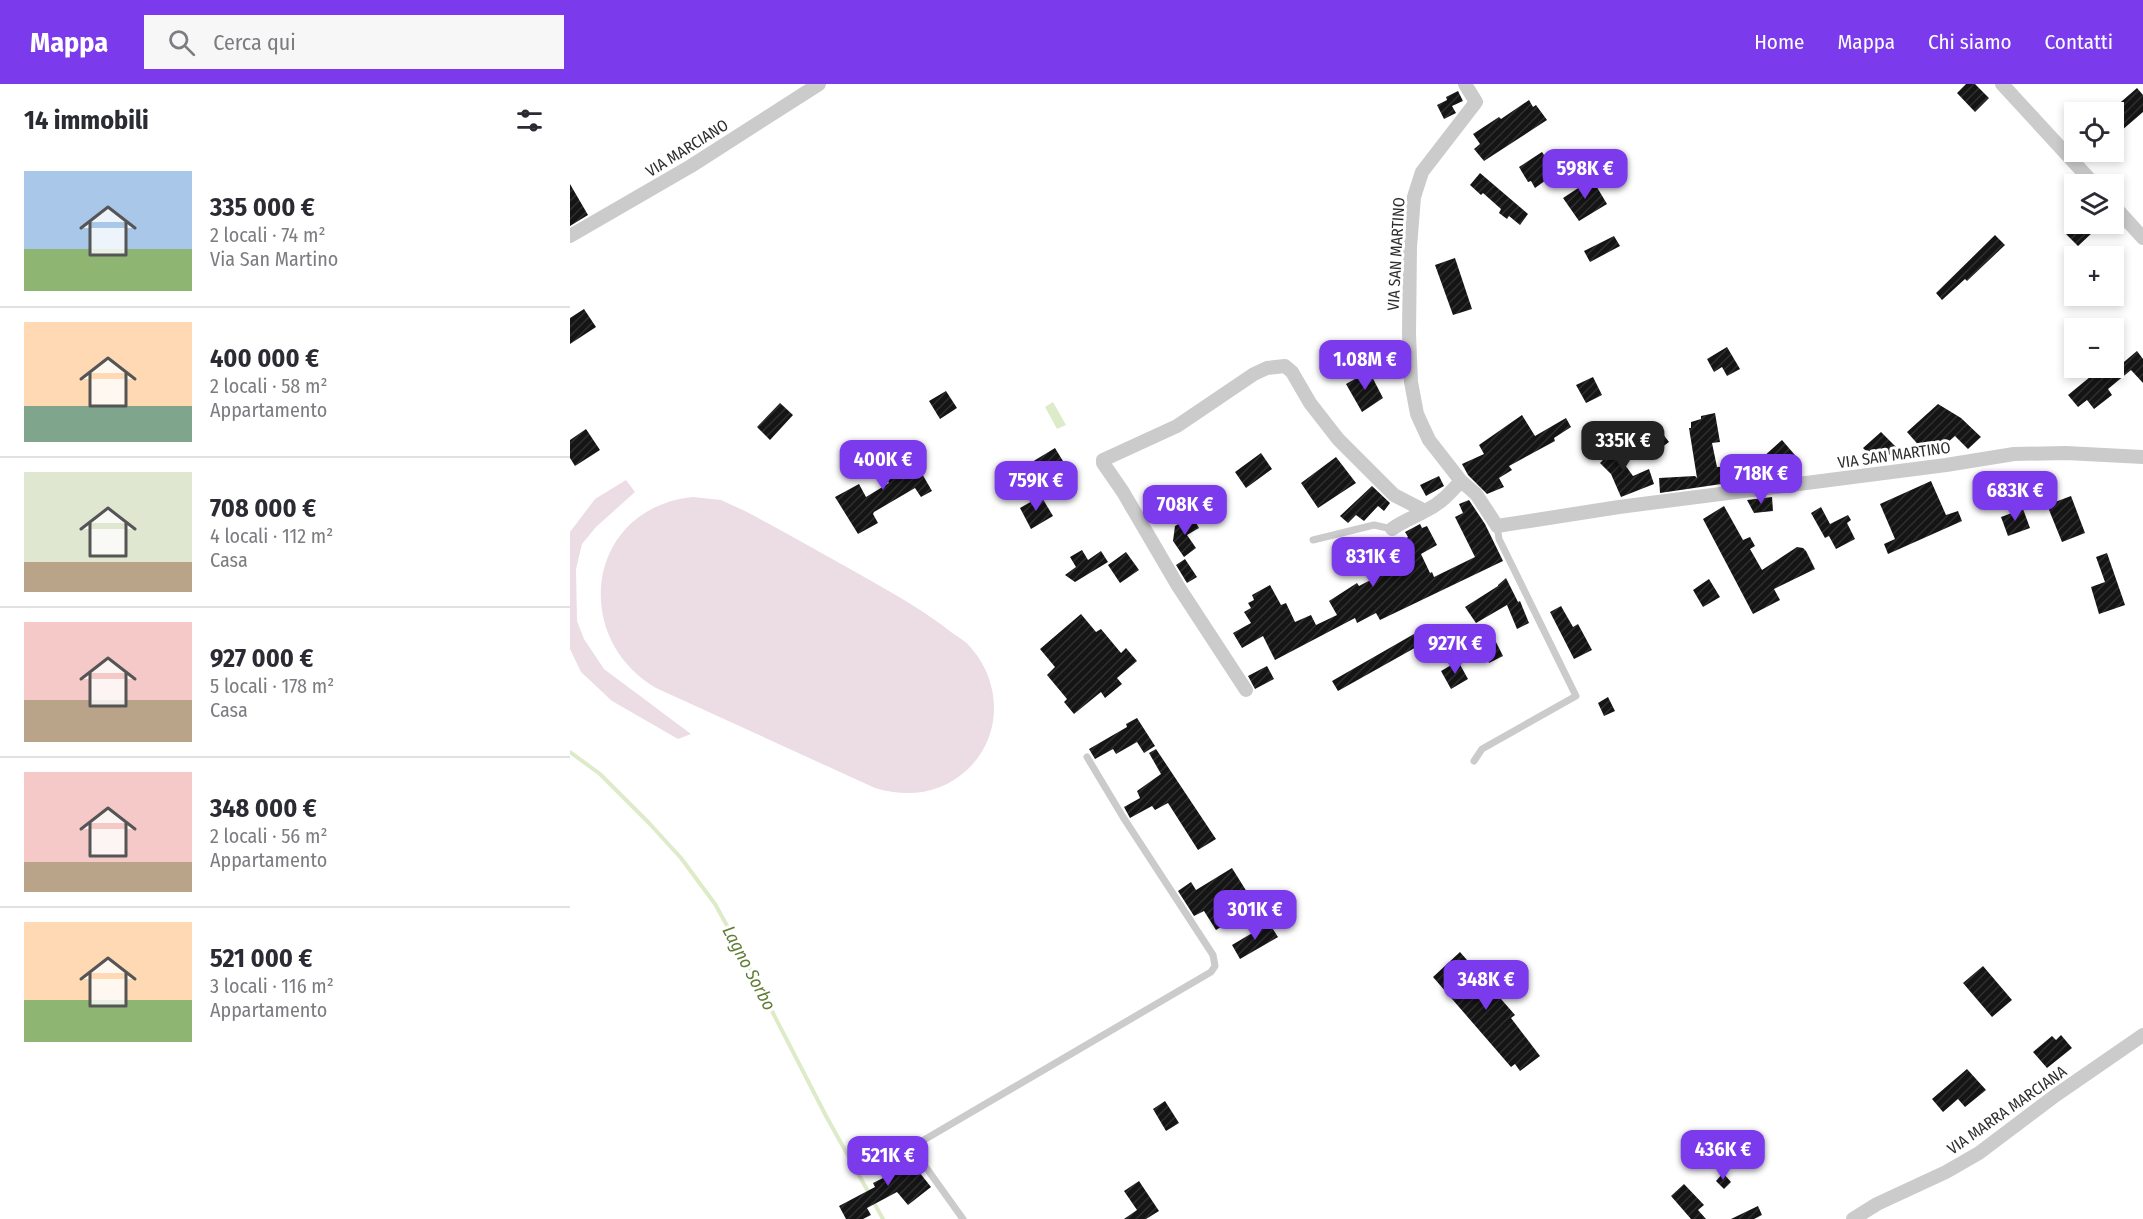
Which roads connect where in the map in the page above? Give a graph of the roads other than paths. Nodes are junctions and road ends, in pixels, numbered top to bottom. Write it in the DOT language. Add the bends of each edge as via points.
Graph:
graph roads {
  1 [pos="819,84"];
  2 [pos="1465,84"];
  3 [pos="2002,84"];
  4 [pos="2085,174"];
  5 [pos="2124,217"];
  6 [pos="570,236"];
  7 [pos="2143,238"];
  8 [pos="2143,457"];
  9 [pos="1461,482"];
  10 [pos="1425,511"];
  11 [pos="1497,526"];
  12 [pos="1392,529"];
  13 [pos="1313,540"];
  14 [pos="1246,690"];
  15 [pos="1087,757"];
  16 [pos="1474,761"];
  17 [pos="2143,1035"];
  18 [pos="963,1219"];
  19 [pos="1853,1219"];
  1 -- 6 [label="street, VIA MARCIANO" via="691,166"];
  2 -- 9 [label="street, VIA SAN MARTINO" via="1476,102 1422,172 1414,197 1409,334 1417,414 1429,440"];
  3 -- 4 [label="street"];
  5 -- 7 [label="street"];
  8 -- 11 [label="street, VIA SAN MARTINO" via="2014,454"];
  9 -- 10 [label="street" via="1444,500"];
  9 -- 11 [label="street, VIA SAN MARTINO" via="1476,494"];
  10 -- 12 [label="street"];
  10 -- 14 [label="street" via="1394,495 1338,439 1286,366 1254,374 1177,426 1103,460"];
  11 -- 16 [label="lane" via="1499,539 1576,696 1482,749"];
  12 -- 13 [label="lane" via="1374,525"];
  15 -- 18 [label="lane" via="1213,955 1215,966 1211,972 917,1144 915,1152"];
  17 -- 19 [label="street, VIA MARRA MARCIANA" via="1979,1153"];
}
